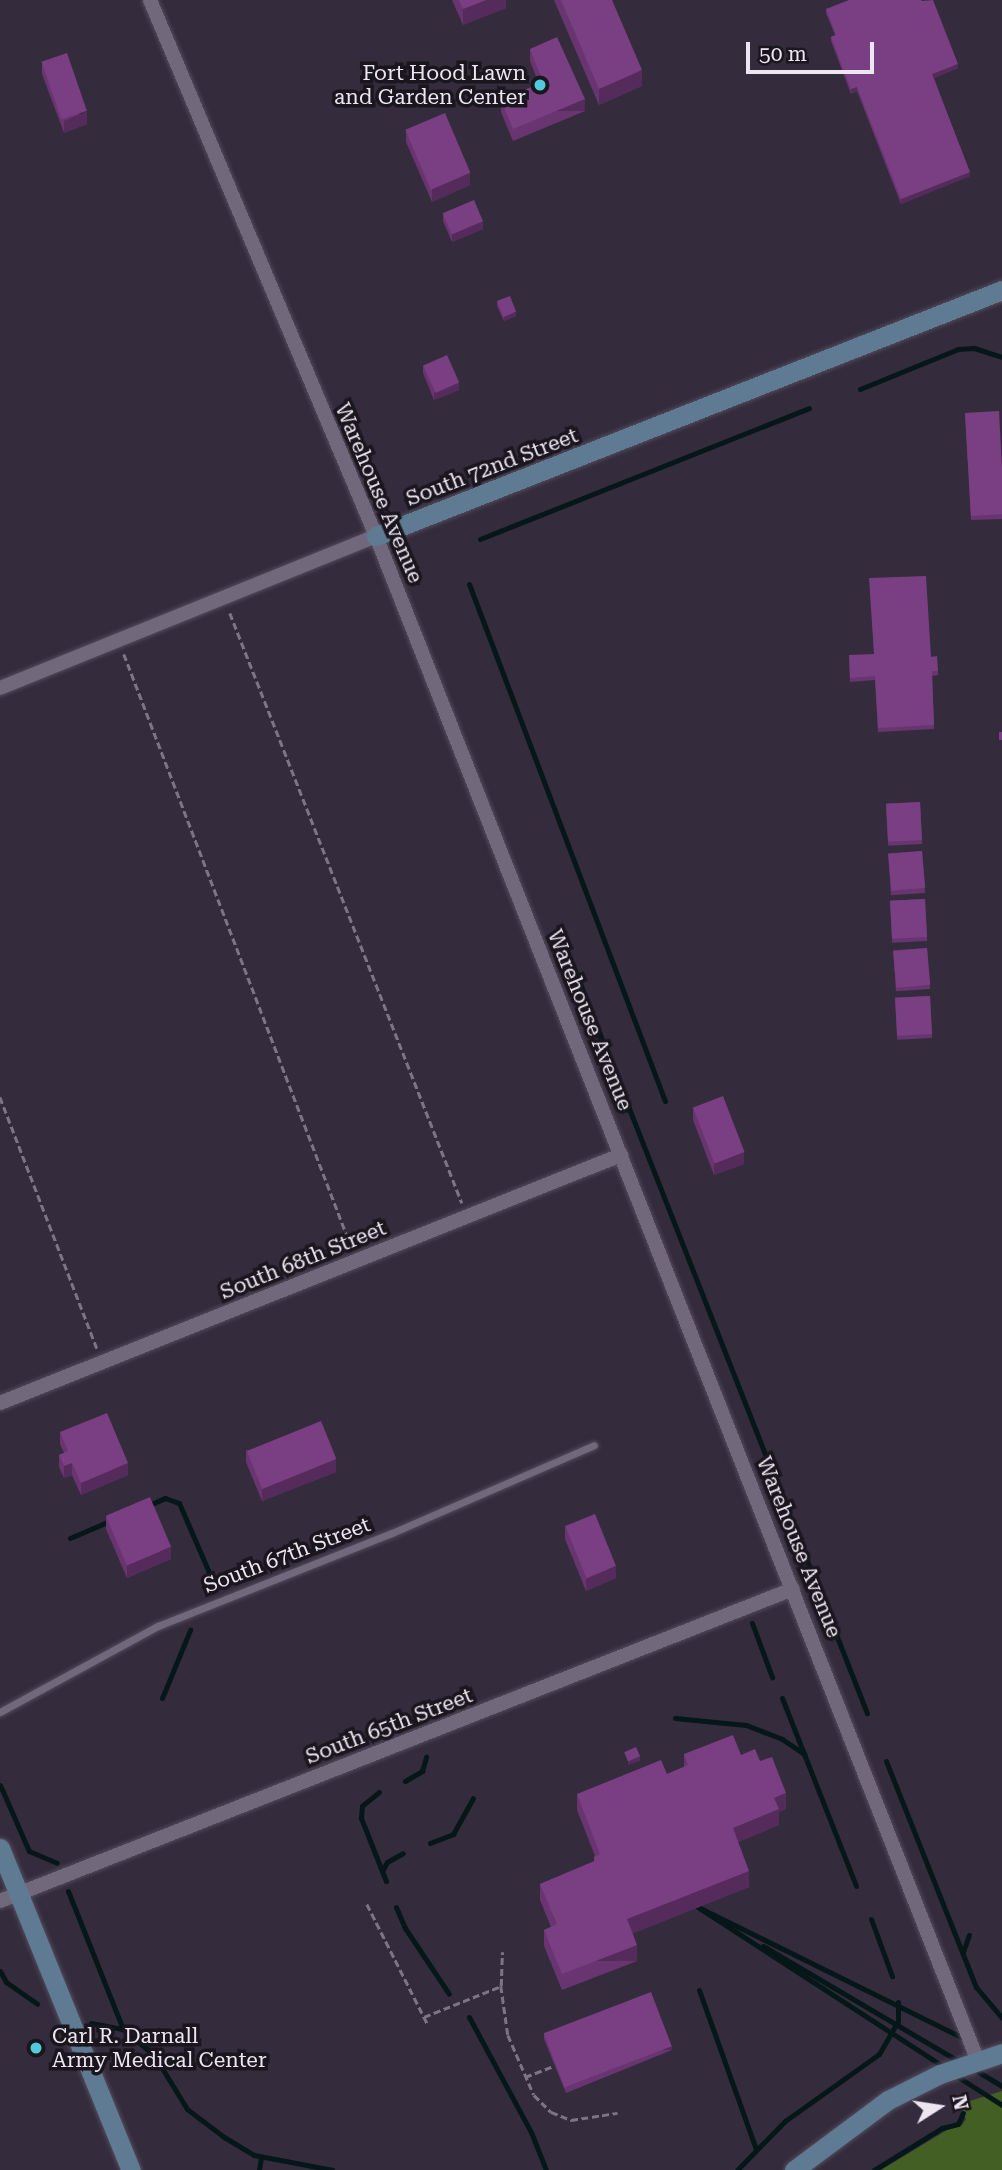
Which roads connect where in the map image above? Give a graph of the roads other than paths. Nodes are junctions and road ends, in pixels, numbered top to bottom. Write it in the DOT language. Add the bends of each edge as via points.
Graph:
graph roads {
  1 [pos="150,0"];
  2 [pos="1002,290"];
  3 [pos="376,536"];
  4 [pos="0,688"];
  5 [pos="621,1155"];
  6 [pos="0,1403"];
  7 [pos="594,1445"];
  8 [pos="793,1589"];
  9 [pos="0,1712"];
  10 [pos="0,1848"];
  11 [pos="9,1898"];
  12 [pos="1002,2053"];
  13 [pos="978,2060"];
  14 [pos="131,2170"];
  15 [pos="793,2170"];
  1 -- 3 [label="street, Warehouse Avenue"];
  2 -- 3 [label="street, South 72nd Street"];
  3 -- 4 [label="street, South 72nd Street"];
  3 -- 5 [label="street, Warehouse Avenue"];
  5 -- 6 [label="street, South 68th Street"];
  5 -- 8 [label="street, Warehouse Avenue"];
  7 -- 9 [label="lane, South 67th Street" via="392,1533 158,1626"];
  8 -- 11 [label="street, South 65th Street"];
  8 -- 13 [label="street, Warehouse Avenue"];
  10 -- 11 [label="street"];
  11 -- 14 [label="street"];
  12 -- 13 [label="street"];
  13 -- 15 [label="street" via="914,2086 865,2113"];
}
